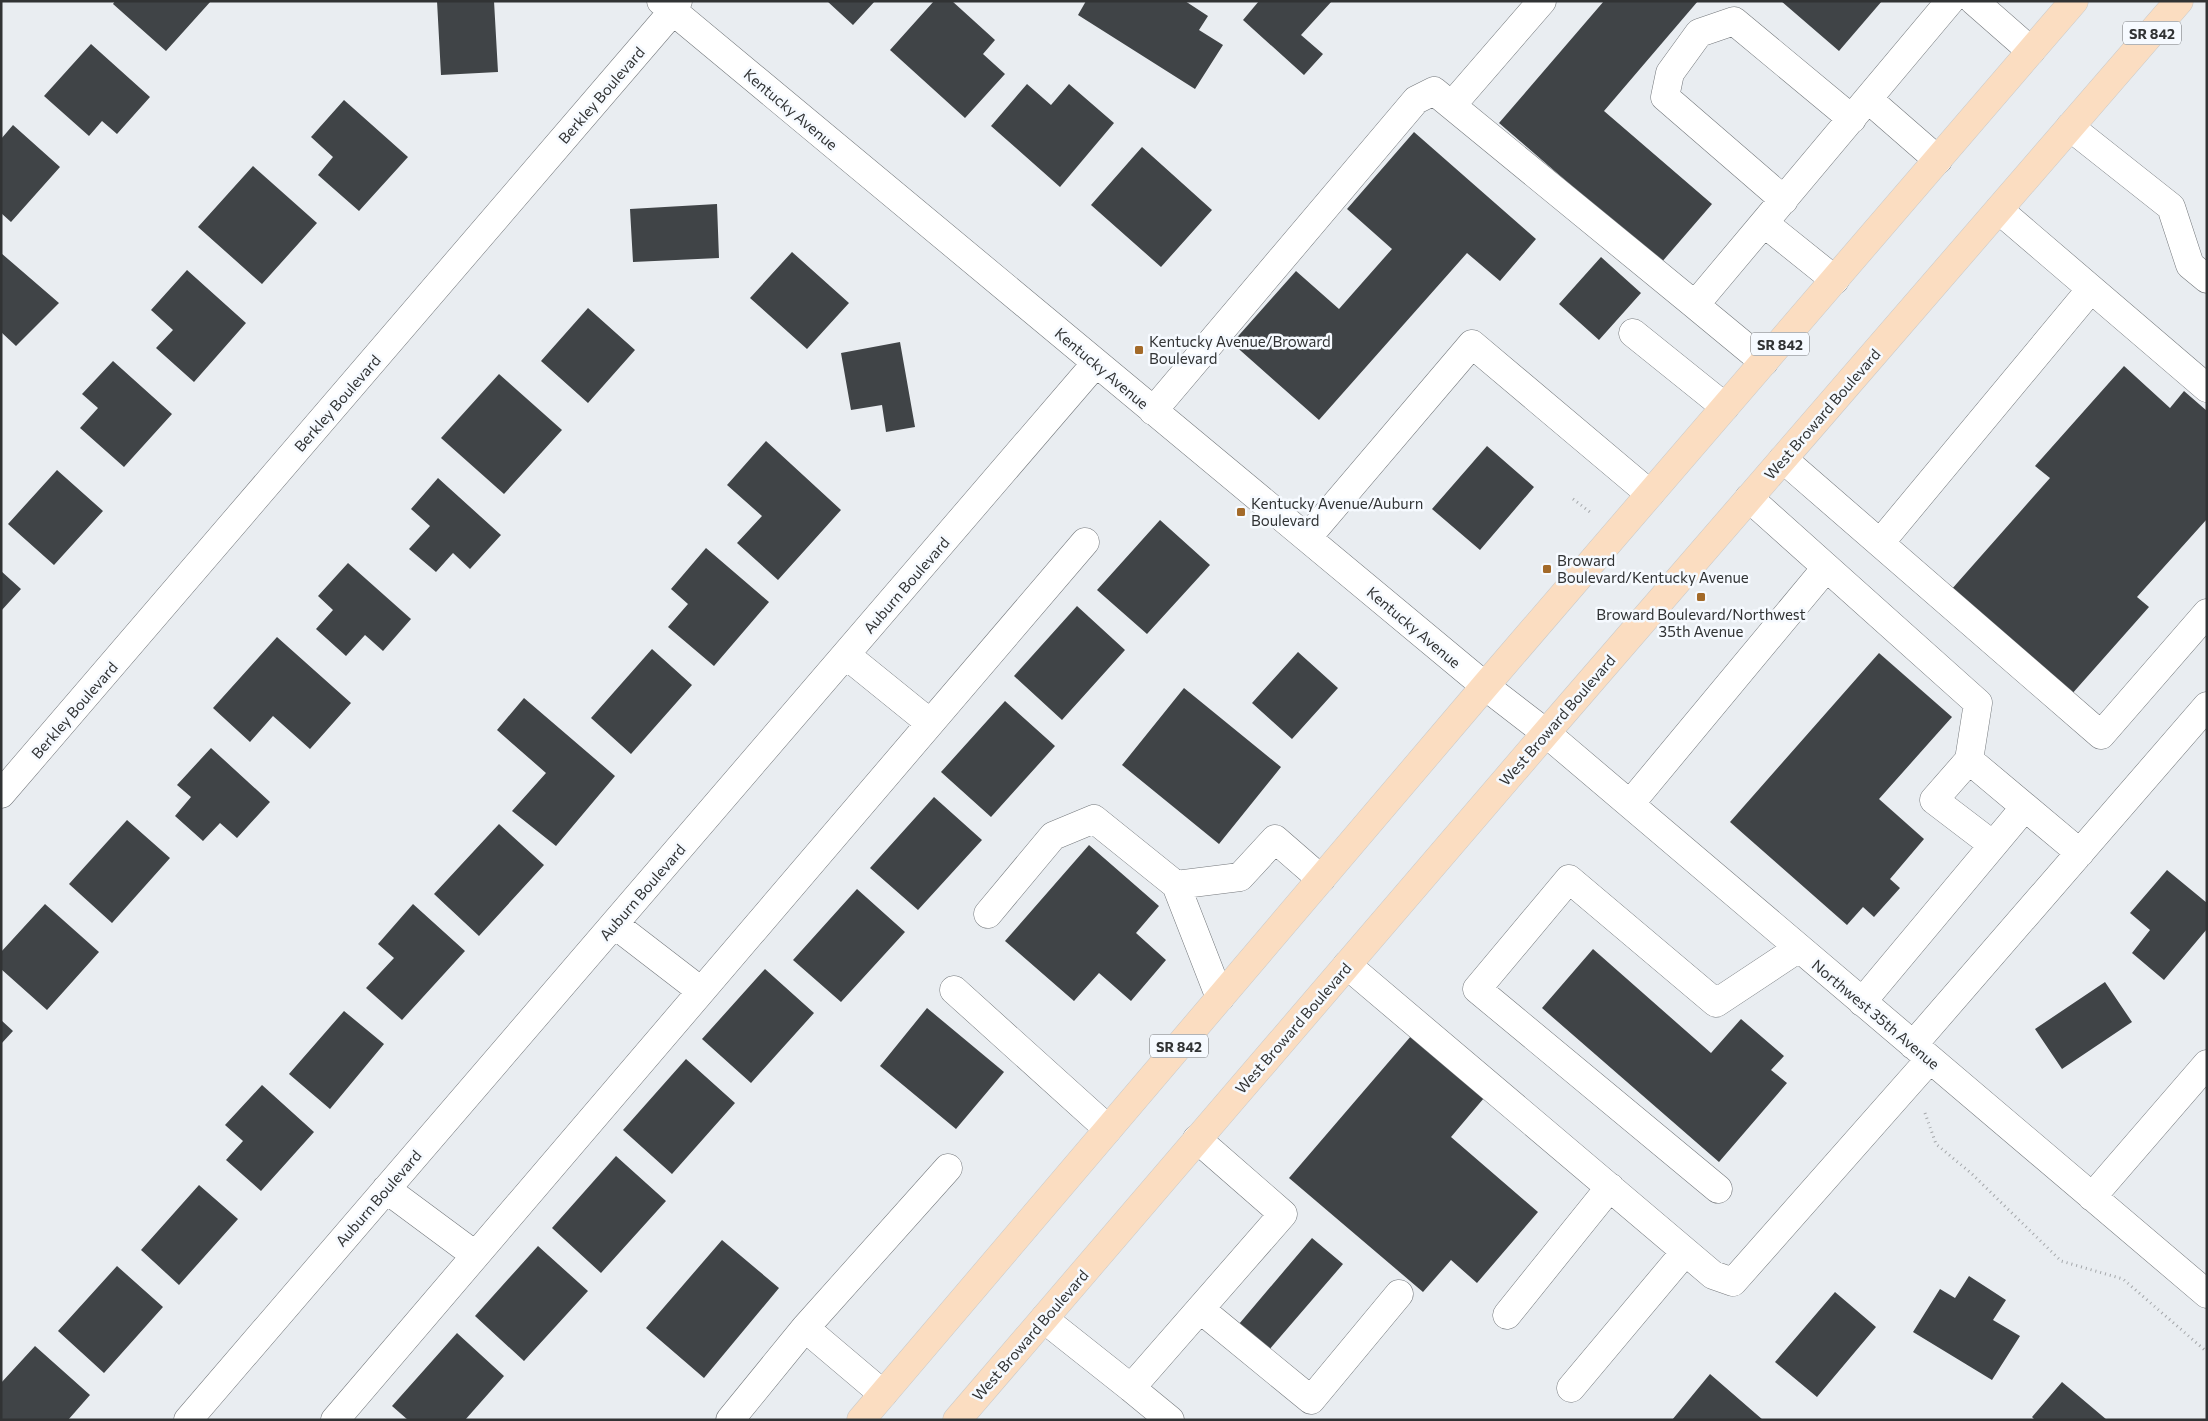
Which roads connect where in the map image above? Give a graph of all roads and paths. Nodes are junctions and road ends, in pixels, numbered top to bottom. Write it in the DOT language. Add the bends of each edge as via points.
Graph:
graph roads {
  1 [pos="1542,1"];
  2 [pos="1950,1"];
  3 [pos="1974,1"];
  4 [pos="2074,1"];
  5 [pos="2179,1"];
  6 [pos="671,4"];
  7 [pos="2031,50"];
  8 [pos="1452,105"];
  9 [pos="1860,109"];
  10 [pos="2070,127"];
  11 [pos="1938,160"];
  12 [pos="1784,200"];
  13 [pos="1999,210"];
  14 [pos="1764,223"];
  15 [pos="2207,279"];
  16 [pos="1835,280"];
  17 [pos="2091,289"];
  18 [pos="1695,305"];
  19 [pos="1633,333"];
  20 [pos="1764,362"];
  21 [pos="1096,363"];
  22 [pos="2207,388"];
  23 [pos="1725,407"];
  24 [pos="1153,411"];
  25 [pos="1784,459"];
  26 [pos="1650,494"];
  27 [pos="1748,498"];
  28 [pos="1573,499"];
  29 [pos="1593,514"];
  30 [pos="1307,538"];
  31 [pos="1085,542"];
  32 [pos="1880,543"];
  33 [pos="1826,568"];
  34 [pos="2207,613"];
  35 [pos="846,655"];
  36 [pos="1485,686"];
  37 [pos="2207,706"];
  38 [pos="930,722"];
  39 [pos="1546,733"];
  40 [pos="1969,760"];
  41 [pos="1,794"];
  42 [pos="1630,804"];
  43 [pos="2025,806"];
  44 [pos="1992,845"];
  45 [pos="2080,854"];
  46 [pos="1321,879"];
  47 [pos="1176,885"];
  48 [pos="988,914"];
  49 [pos="614,924"];
  50 [pos="1799,948"];
  51 [pos="1348,964"];
  52 [pos="954,990"];
  53 [pos="701,991"];
  54 [pos="1220,998"];
  55 [pos="1862,1002"];
  56 [pos="1921,1052"];
  57 [pos="2207,1064"];
  58 [pos="1924,1110"];
  59 [pos="1108,1129"];
  60 [pos="1198,1139"];
  61 [pos="948,1168"];
  62 [pos="1610,1187"];
  63 [pos="386,1189"];
  64 [pos="1718,1189"];
  65 [pos="2092,1197"];
  66 [pos="1686,1252"];
  67 [pos="476,1255"];
  68 [pos="1399,1294"];
  69 [pos="2207,1294"];
  70 [pos="1200,1308"];
  71 [pos="1507,1315"];
  72 [pos="1044,1319"];
  73 [pos="806,1328"];
  74 [pos="2207,1352"];
  75 [pos="1131,1388"];
  76 [pos="1571,1388"];
  77 [pos="883,1394"];
  78 [pos="188,1420"];
  79 [pos="335,1420"];
  80 [pos="730,1420"];
  81 [pos="861,1420"];
  82 [pos="957,1420"];
  83 [pos="1170,1420"];
  1 -- 8 [label="street"];
  2 -- 9 [label="street"];
  3 -- 7 [label="street"];
  4 -- 7 [label="main road, SR 842"];
  5 -- 10 [label="main road, West Broward Boulevard / SR 842"];
  6 -- 21 [label="street, Kentucky Avenue"];
  6 -- 41 [label="street, Berkley Boulevard"];
  7 -- 11 [label="main road, SR 842"];
  8 -- 18 [label="street"];
  8 -- 24 [label="street" via="1434,91 1416,100"];
  9 -- 11 [label="street"];
  9 -- 12 [label="street"];
  9 -- 12 [label="street" via="1734,21 1699,33 1670,73 1665,97"];
  10 -- 13 [label="main road, West Broward Boulevard / SR 842"];
  10 -- 15 [label="street" via="2171,207 2190,265"];
  11 -- 16 [label="main road, SR 842"];
  12 -- 14 [label="street"];
  13 -- 17 [label="street"];
  13 -- 25 [label="main road, West Broward Boulevard / SR 842"];
  14 -- 16 [label="street"];
  14 -- 18 [label="street"];
  16 -- 20 [label="main road, SR 842"];
  17 -- 22 [label="street"];
  17 -- 32 [label="street"];
  18 -- 20 [label="street"];
  19 -- 23 [label="street"];
  20 -- 23 [label="main road, SR 842"];
  21 -- 24 [label="street, Kentucky Avenue"];
  21 -- 35 [label="street, Auburn Boulevard"];
  23 -- 26 [label="main road, SR 842"];
  24 -- 30 [label="street, Kentucky Avenue"];
  25 -- 27 [label="main road, West Broward Boulevard / SR 842"];
  25 -- 32 [label="street"];
  26 -- 30 [label="street" via="1472,344"];
  26 -- 36 [label="main road, SR 842"];
  27 -- 33 [label="street"];
  27 -- 39 [label="main road, West Broward Boulevard / SR 842"];
  28 -- 29 [label="path"];
  30 -- 36 [label="street, Kentucky Avenue"];
  31 -- 38 [label="street"];
  32 -- 34 [label="street" via="2101,735"];
  33 -- 40 [label="street" via="1978,702"];
  33 -- 42 [label="street"];
  35 -- 38 [label="street"];
  35 -- 49 [label="street, Auburn Boulevard"];
  36 -- 39 [label="street, Kentucky Avenue"];
  36 -- 46 [label="main road, SR 842"];
  37 -- 45 [label="street"];
  38 -- 53 [label="street"];
  39 -- 42 [label="street, Northwest 35th Avenue"];
  39 -- 51 [label="main road, West Broward Boulevard / SR 842"];
  40 -- 43 [label="street"];
  40 -- 44 [label="street" via="1934,800"];
  42 -- 50 [label="street, Northwest 35th Avenue"];
  43 -- 44 [label="street"];
  43 -- 45 [label="street"];
  44 -- 55 [label="street"];
  45 -- 56 [label="street"];
  46 -- 47 [label="street" via="1275,839 1240,877"];
  46 -- 54 [label="main road, SR 842"];
  47 -- 48 [label="street" via="1094,819 1053,836"];
  47 -- 54 [label="street"];
  49 -- 53 [label="street"];
  49 -- 63 [label="street, Auburn Boulevard"];
  50 -- 55 [label="street, Northwest 35th Avenue"];
  50 -- 64 [label="street" via="1716,1003 1569,879 1477,989"];
  51 -- 60 [label="main road, West Broward Boulevard / SR 842"];
  51 -- 62 [label="street"];
  52 -- 59 [label="street"];
  53 -- 67 [label="street"];
  54 -- 59 [label="main road, SR 842"];
  55 -- 56 [label="street, Northwest 35th Avenue"];
  56 -- 65 [label="street, Northwest 35th Avenue"];
  56 -- 66 [label="street" via="1733,1282 1713,1275"];
  57 -- 65 [label="street"];
  58 -- 74 [label="path" via="1936,1144 1972,1174 2061,1261 2123,1279"];
  59 -- 77 [label="main road, SR 842"];
  60 -- 70 [label="street" via="1283,1214"];
  60 -- 72 [label="main road, West Broward Boulevard / SR 842"];
  61 -- 73 [label="street"];
  62 -- 66 [label="street"];
  62 -- 71 [label="street"];
  63 -- 67 [label="street"];
  63 -- 78 [label="street, Auburn Boulevard"];
  65 -- 69 [label="street, Northwest 35th Avenue"];
  66 -- 76 [label="street"];
  67 -- 79 [label="street"];
  68 -- 70 [label="street" via="1311,1400"];
  70 -- 75 [label="street"];
  72 -- 75 [label="street"];
  72 -- 82 [label="main road, West Broward Boulevard / SR 842"];
  73 -- 77 [label="street"];
  73 -- 80 [label="street"];
  75 -- 83 [label="street"];
  77 -- 81 [label="main road, SR 842"];
}
